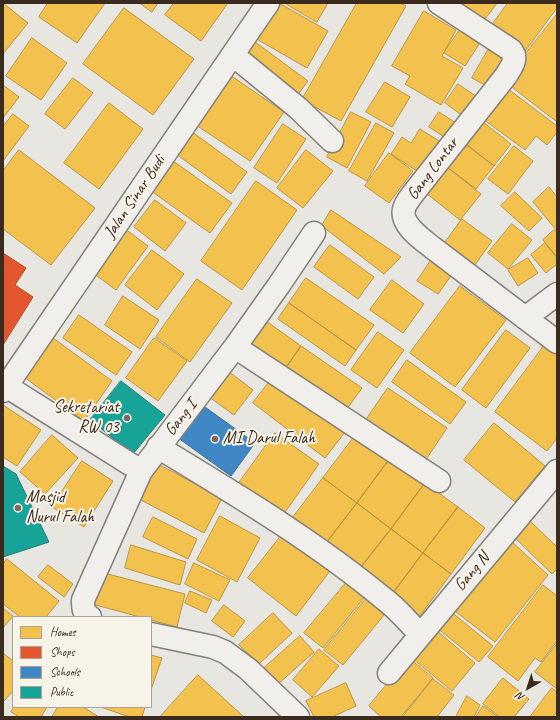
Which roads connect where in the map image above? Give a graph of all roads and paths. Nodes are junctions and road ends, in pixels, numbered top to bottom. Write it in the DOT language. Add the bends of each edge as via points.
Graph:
graph roads {
  1 [pos="268,3"];
  2 [pos="439,3"];
  3 [pos="233,55"];
  4 [pos="332,141"];
  5 [pos="314,233"];
  6 [pos="557,294"];
  7 [pos="525,318"];
  8 [pos="557,342"];
  9 [pos="235,347"];
  10 [pos="4,387"];
  11 [pos="158,447"];
  12 [pos="141,471"];
  13 [pos="557,471"];
  14 [pos="439,481"];
  15 [pos="89,616"];
  16 [pos="152,634"];
  17 [pos="420,634"];
  18 [pos="389,673"];
  19 [pos="298,717"];
  1 -- 3 [label="street, Jalan Sinar Budi"];
  2 -- 7 [label="street, Gang Lontar" via="511,50 515,57 505,77 412,195 404,210 404,217 416,234"];
  3 -- 4 [label="street" via="298,108"];
  3 -- 10 [label="street, Jalan Sinar Budi"];
  5 -- 9 [label="street, Gang I"];
  6 -- 7 [label="street"];
  7 -- 8 [label="street, Gang Lontar"];
  9 -- 11 [label="street, Gang I"];
  9 -- 14 [label="street"];
  10 -- 12 [label="street"];
  11 -- 12 [label="street, Gang I"];
  11 -- 17 [label="street" via="277,520 329,556 384,598"];
  12 -- 15 [label="street, Gang I" via="83,600 83,608"];
  13 -- 17 [label="street, Gang N"];
  16 -- 19 [label="street" via="213,647 225,652 248,669"];
  17 -- 18 [label="street, Gang N"];
}
